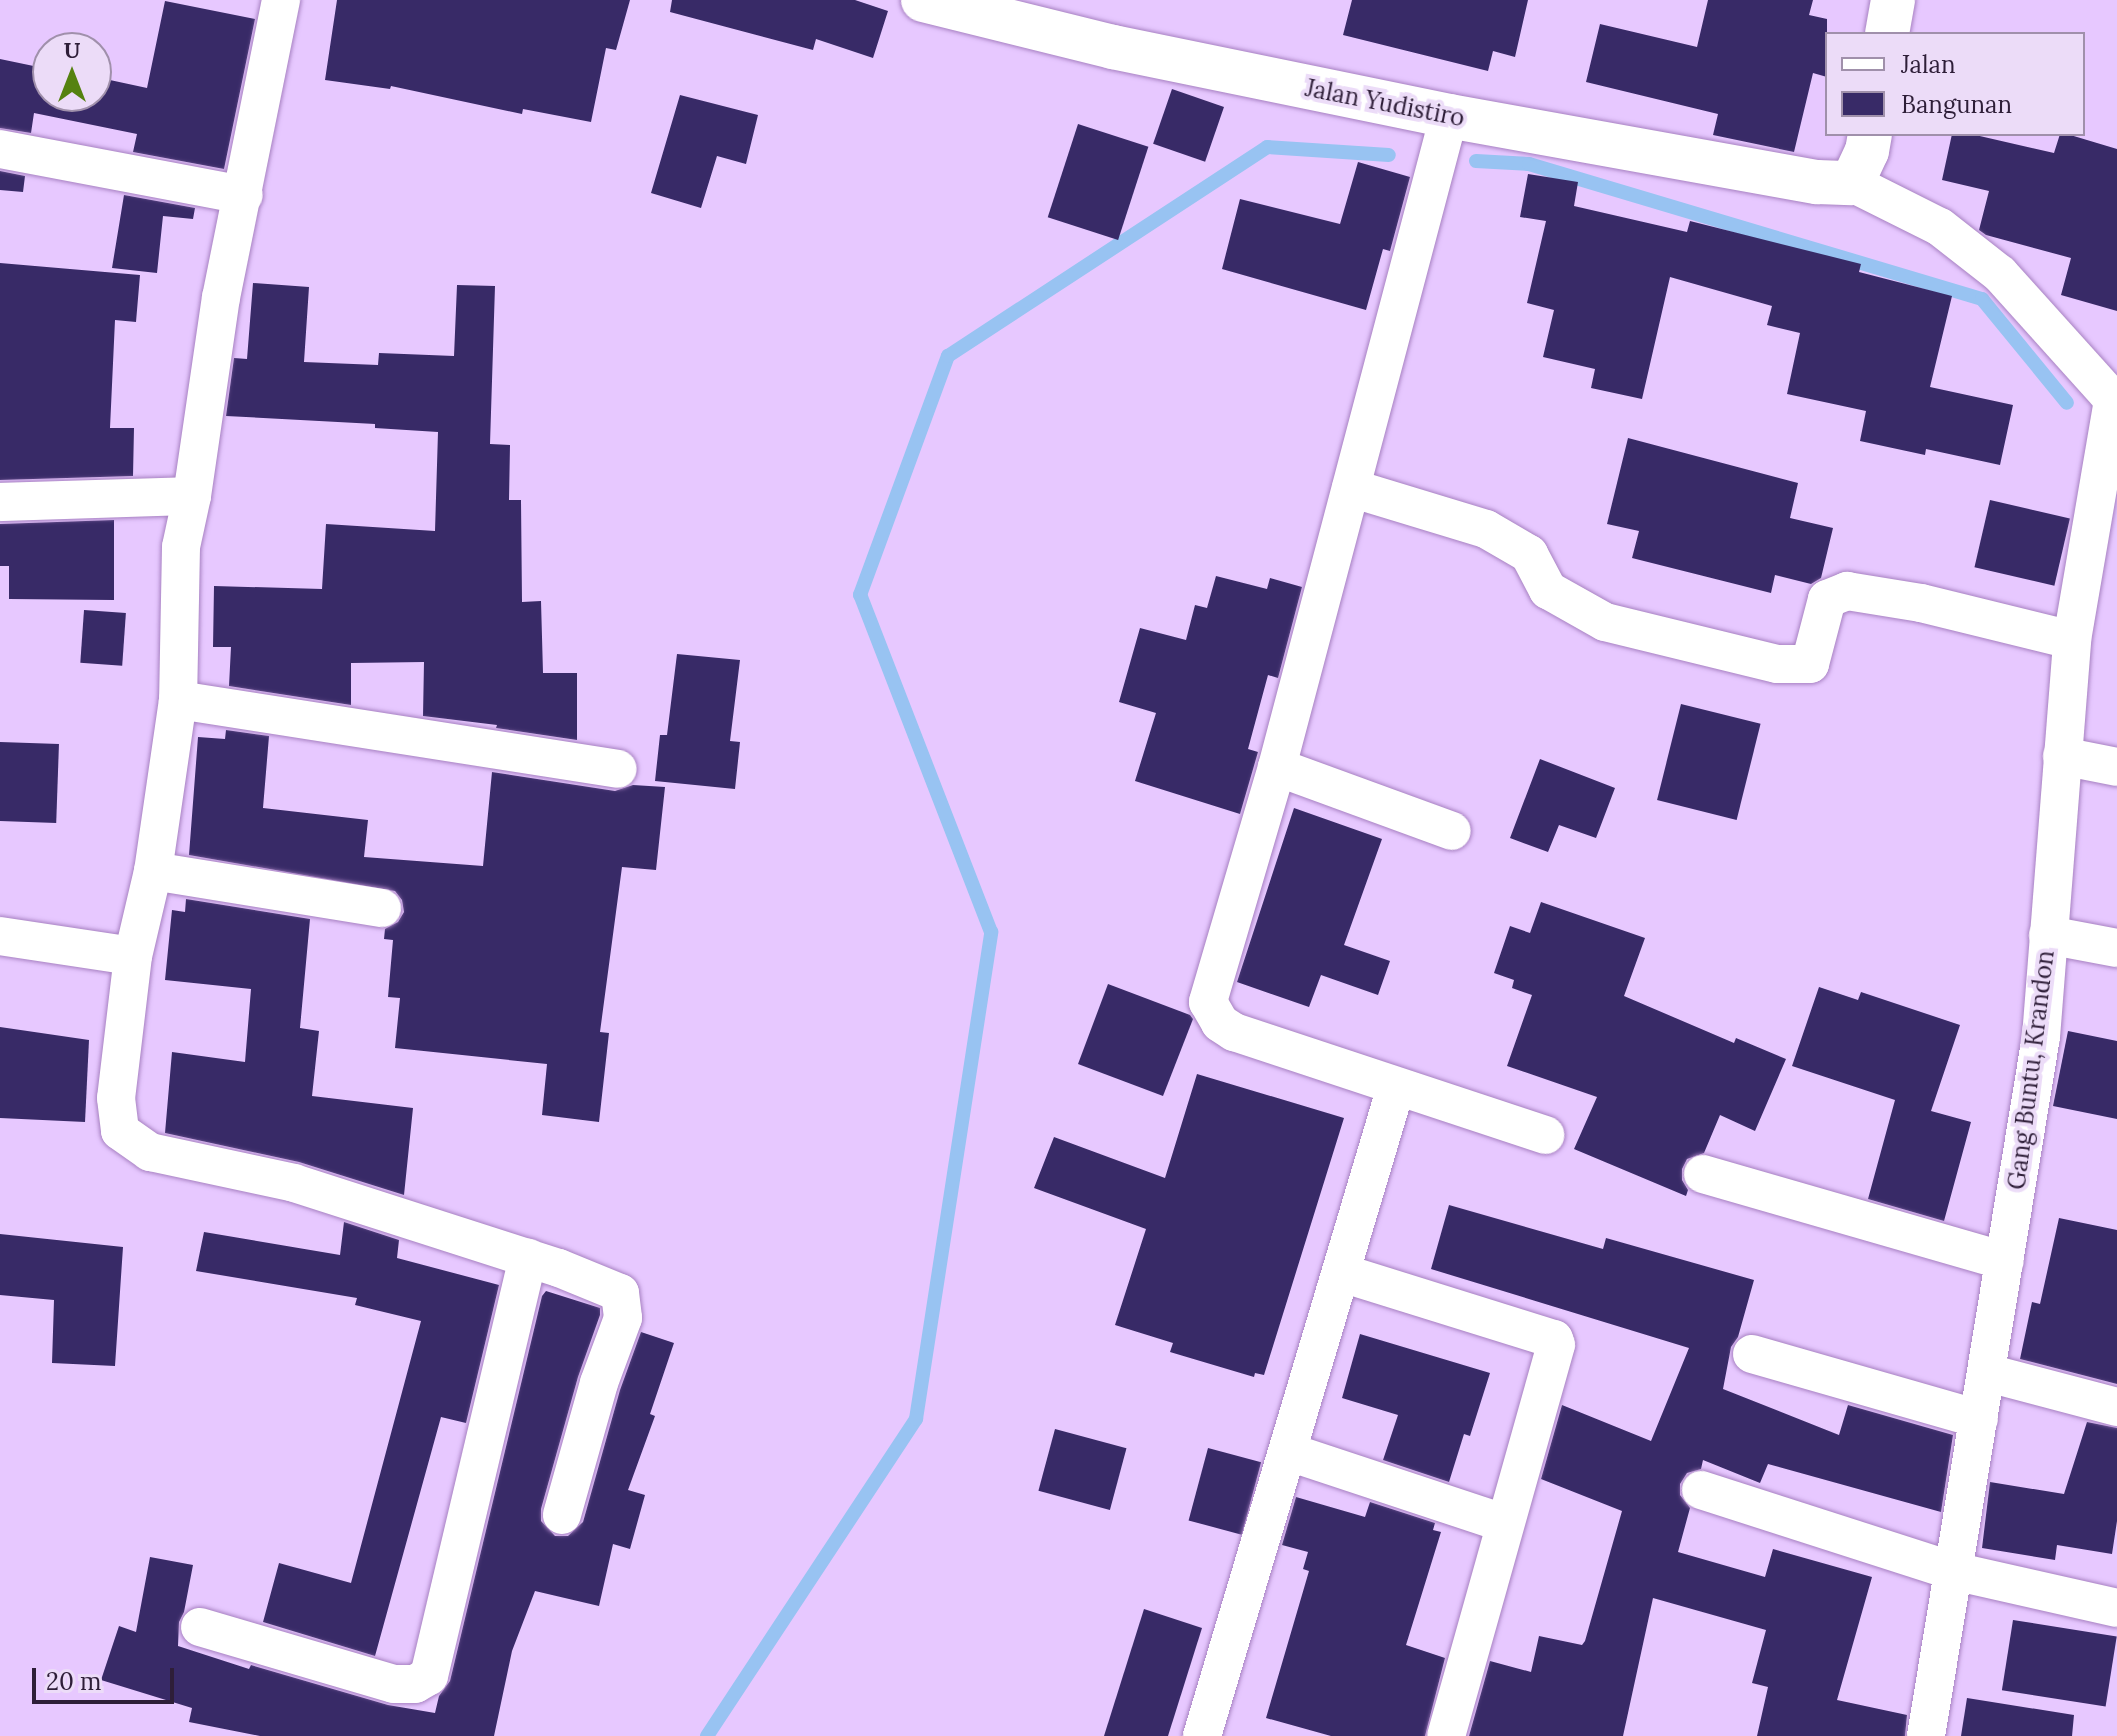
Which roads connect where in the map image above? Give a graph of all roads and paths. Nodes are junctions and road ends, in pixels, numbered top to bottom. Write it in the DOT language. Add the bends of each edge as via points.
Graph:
graph roads {
  1 [pos="281,0"];
  2 [pos="923,0"];
  3 [pos="1893,0"];
  4 [pos="1887,32"];
  5 [pos="1449,116"];
  6 [pos="1870,136"];
  7 [pos="0,149"];
  8 [pos="1852,183"];
  9 [pos="244,195"];
  10 [pos="2115,402"];
  11 [pos="1351,488"];
  12 [pos="192,496"];
  13 [pos="0,502"];
  14 [pos="2072,640"];
  15 [pos="178,700"];
  16 [pos="2062,756"];
  17 [pos="1277,767"];
  18 [pos="2117,767"];
  19 [pos="618,769"];
  20 [pos="1452,831"];
  21 [pos="153,871"];
  22 [pos="382,908"];
  23 [pos="2048,935"];
  24 [pos="0,936"];
  25 [pos="2117,948"];
  26 [pos="133,956"];
  27 [pos="1396,1087"];
  28 [pos="1545,1135"];
  29 [pos="1703,1174"];
  30 [pos="528,1258"];
  31 [pos="2005,1261"];
  32 [pos="1342,1273"];
  33 [pos="1752,1354"];
  34 [pos="1988,1373"];
  35 [pos="2117,1407"];
  36 [pos="1979,1419"];
  37 [pos="1289,1452"];
  38 [pos="1701,1490"];
  39 [pos="562,1515"];
  40 [pos="1504,1523"];
  41 [pos="1953,1571"];
  42 [pos="2117,1608"];
  43 [pos="200,1627"];
  44 [pos="1202,1736"];
  45 [pos="1446,1736"];
  46 [pos="1926,1736"];
  1 -- 9 [label="street"];
  2 -- 5 [label="street, Jalan Yudistiro" via="1113,47"];
  3 -- 4 [label="street"];
  5 -- 8 [label="street, Jalan Yudistiro" via="1817,182"];
  5 -- 11 [label="street"];
  6 -- 8 [label="street"];
  7 -- 9 [label="street"];
  8 -- 10 [label="street" via="1940,227 2000,274"];
  9 -- 12 [label="street" via="221,297"];
  10 -- 14 [label="street, Gang Buntu, Krandon"];
  11 -- 14 [label="street" via="1486,529 1529,554 1548,590 1605,622 1777,664 1810,664 1827,599 1847,591 1921,603"];
  11 -- 17 [label="street"];
  12 -- 13 [label="street"];
  12 -- 15 [label="street" via="181,547"];
  14 -- 16 [label="street, Gang Buntu, Krandon"];
  15 -- 19 [label="street"];
  15 -- 21 [label="street"];
  16 -- 18 [label="street"];
  16 -- 23 [label="street, Gang Buntu, Krandon"];
  17 -- 20 [label="street"];
  17 -- 27 [label="street" via="1208,993 1210,1009 1234,1032"];
  21 -- 22 [label="street"];
  21 -- 26 [label="street"];
  23 -- 25 [label="street"];
  23 -- 31 [label="street, Gang Buntu, Krandon" via="2041,1037"];
  24 -- 26 [label="street"];
  26 -- 30 [label="street" via="116,1098 120,1131 150,1152 294,1183"];
  27 -- 28 [label="street"];
  27 -- 32 [label="street"];
  29 -- 31 [label="street"];
  30 -- 39 [label="street" via="620,1293 623,1302 623,1318"];
  30 -- 43 [label="street" via="429,1676 415,1684 394,1684"];
  31 -- 34 [label="street, Gang Buntu, Krandon"];
  32 -- 37 [label="street"];
  32 -- 40 [label="street" via="1554,1339"];
  33 -- 36 [label="street"];
  34 -- 35 [label="street"];
  34 -- 36 [label="street, Gang Buntu, Krandon"];
  36 -- 41 [label="street, Gang Buntu, Krandon"];
  37 -- 40 [label="street"];
  37 -- 44 [label="street"];
  38 -- 41 [label="street"];
  40 -- 45 [label="street"];
  41 -- 42 [label="street"];
  41 -- 46 [label="street, Gang Buntu, Krandon"];
}
